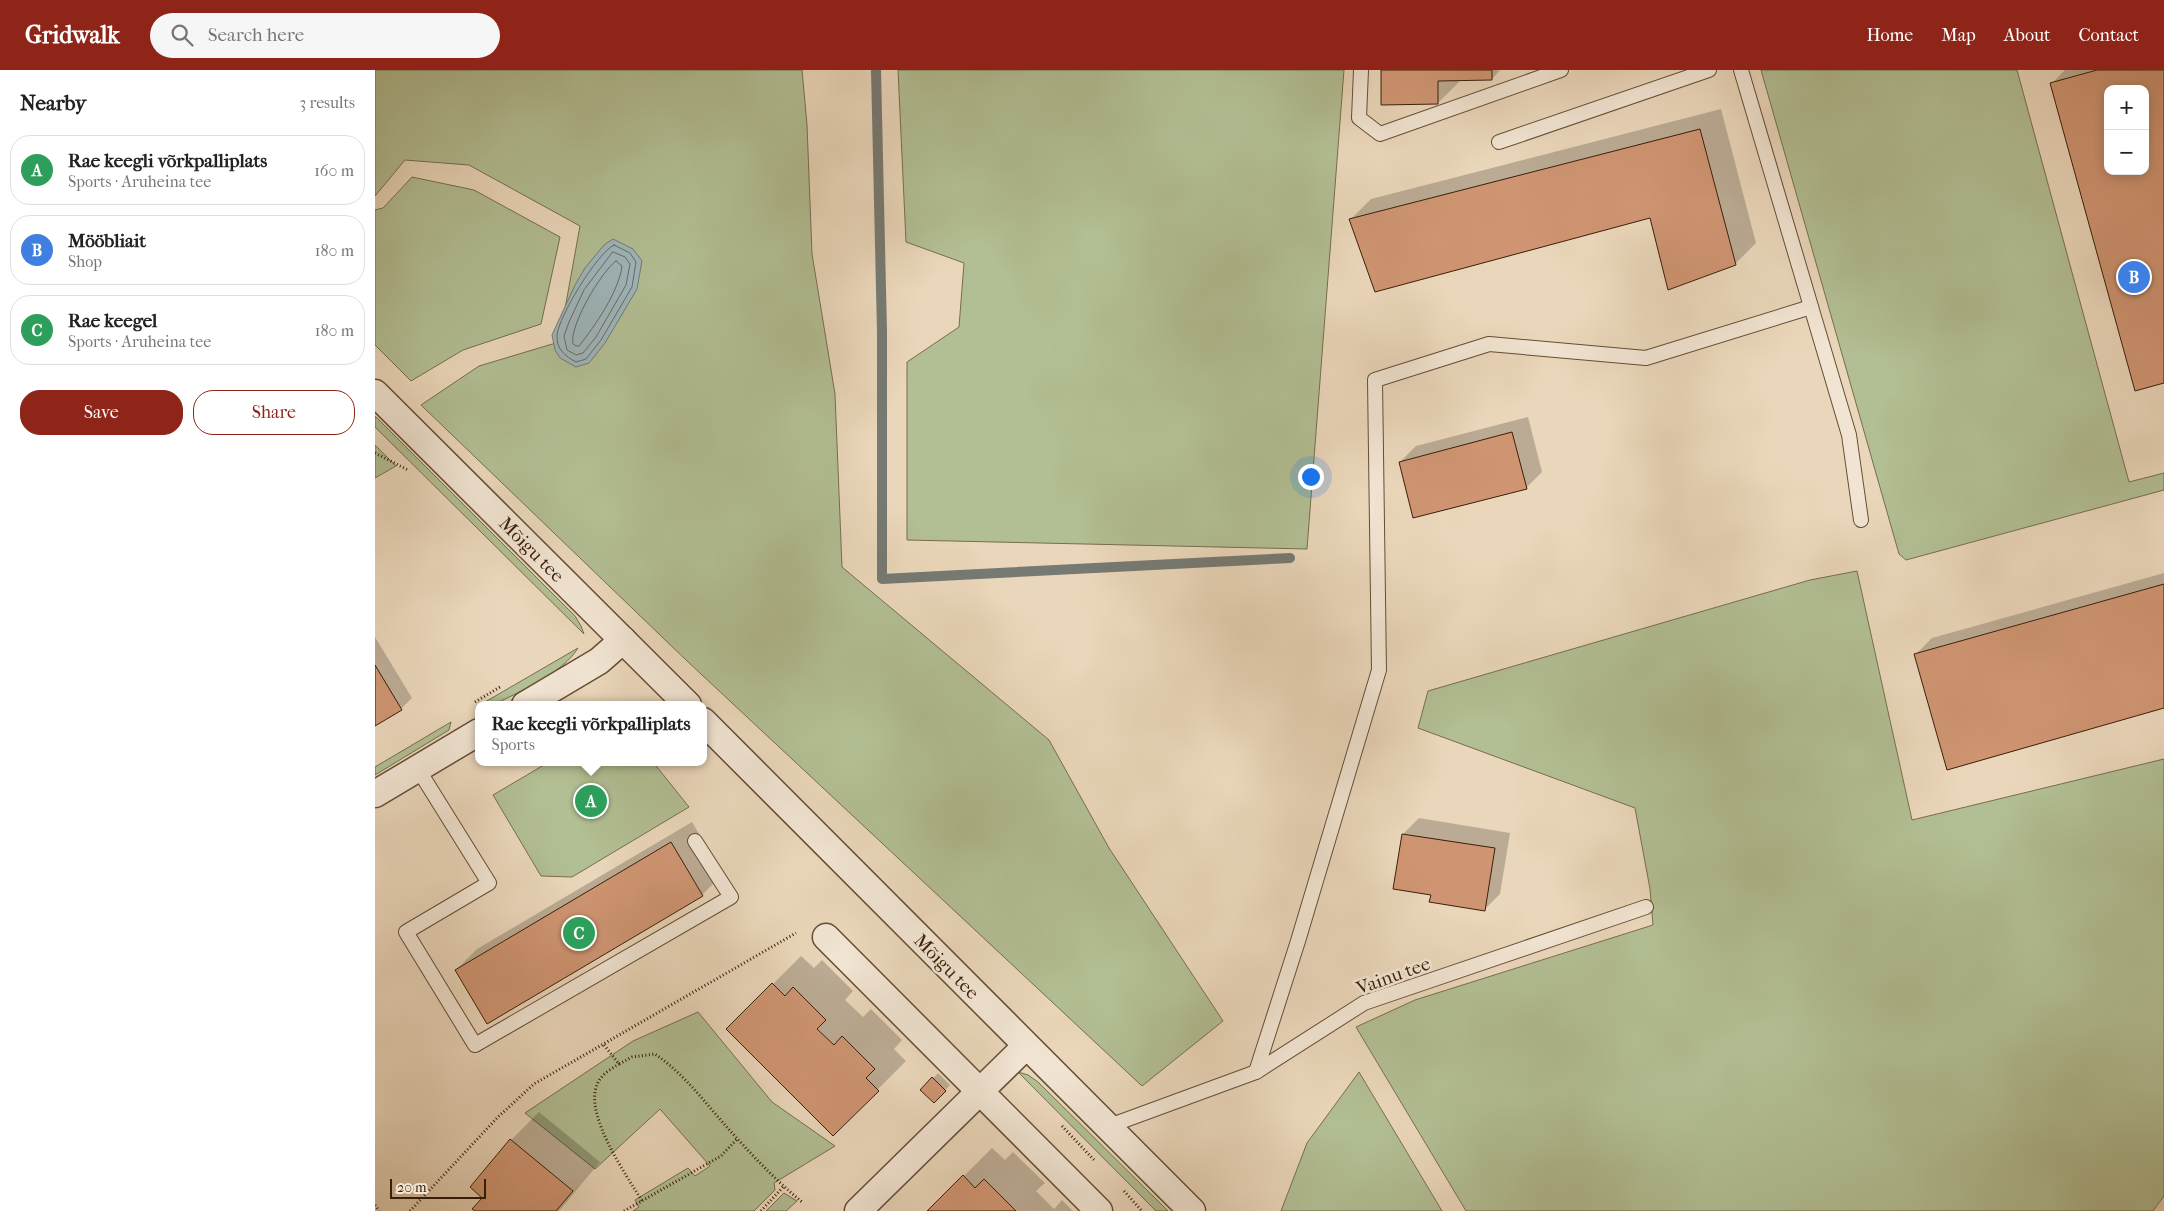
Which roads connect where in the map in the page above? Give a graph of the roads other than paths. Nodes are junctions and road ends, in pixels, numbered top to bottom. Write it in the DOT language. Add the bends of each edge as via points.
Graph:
graph roads {
  1 [pos="1361,70"];
  2 [pos="1561,70"];
  3 [pos="1709,70"];
  4 [pos="1741,70"];
  5 [pos="1499,142"];
  6 [pos="1811,308"];
  7 [pos="375,393"];
  8 [pos="1861,520"];
  9 [pos="623,640"];
  10 [pos="532,701"];
  11 [pos="684,701"];
  12 [pos="707,725"];
  13 [pos="475,734"];
  14 [pos="418,768"];
  15 [pos="375,794"];
  16 [pos="695,841"];
  17 [pos="1647,907"];
  18 [pos="826,938"];
  19 [pos="1026,1046"];
  20 [pos="1256,1072"];
  21 [pos="980,1091"];
  22 [pos="1109,1126"];
  23 [pos="858,1211"];
  24 [pos="1099,1211"];
  25 [pos="1192,1211"];
  1 -- 2 [label="lane" via="1359,118 1380,134"];
  3 -- 5 [label="lane"];
  4 -- 6 [label="lane"];
  6 -- 8 [label="lane" via="1849,434"];
  6 -- 20 [label="lane" via="1646,358 1489,344 1375,380 1379,670"];
  7 -- 9 [label="street, Mõigu tee"];
  9 -- 10 [label="street" via="599,661"];
  9 -- 11 [label="street, Mõigu tee"];
  12 -- 19 [label="street, Mõigu tee"];
  13 -- 14 [label="street"];
  14 -- 15 [label="street"];
  14 -- 16 [label="lane" via="489,883 406,932 475,1045 731,897"];
  17 -- 20 [label="lane, Vainu tee" via="1364,1003"];
  18 -- 21 [label="street"];
  19 -- 21 [label="street"];
  19 -- 22 [label="street, Mõigu tee"];
  20 -- 22 [label="lane, Vainu tee"];
  21 -- 23 [label="street"];
  21 -- 24 [label="street"];
  22 -- 25 [label="street, Mõigu tee"];
}
